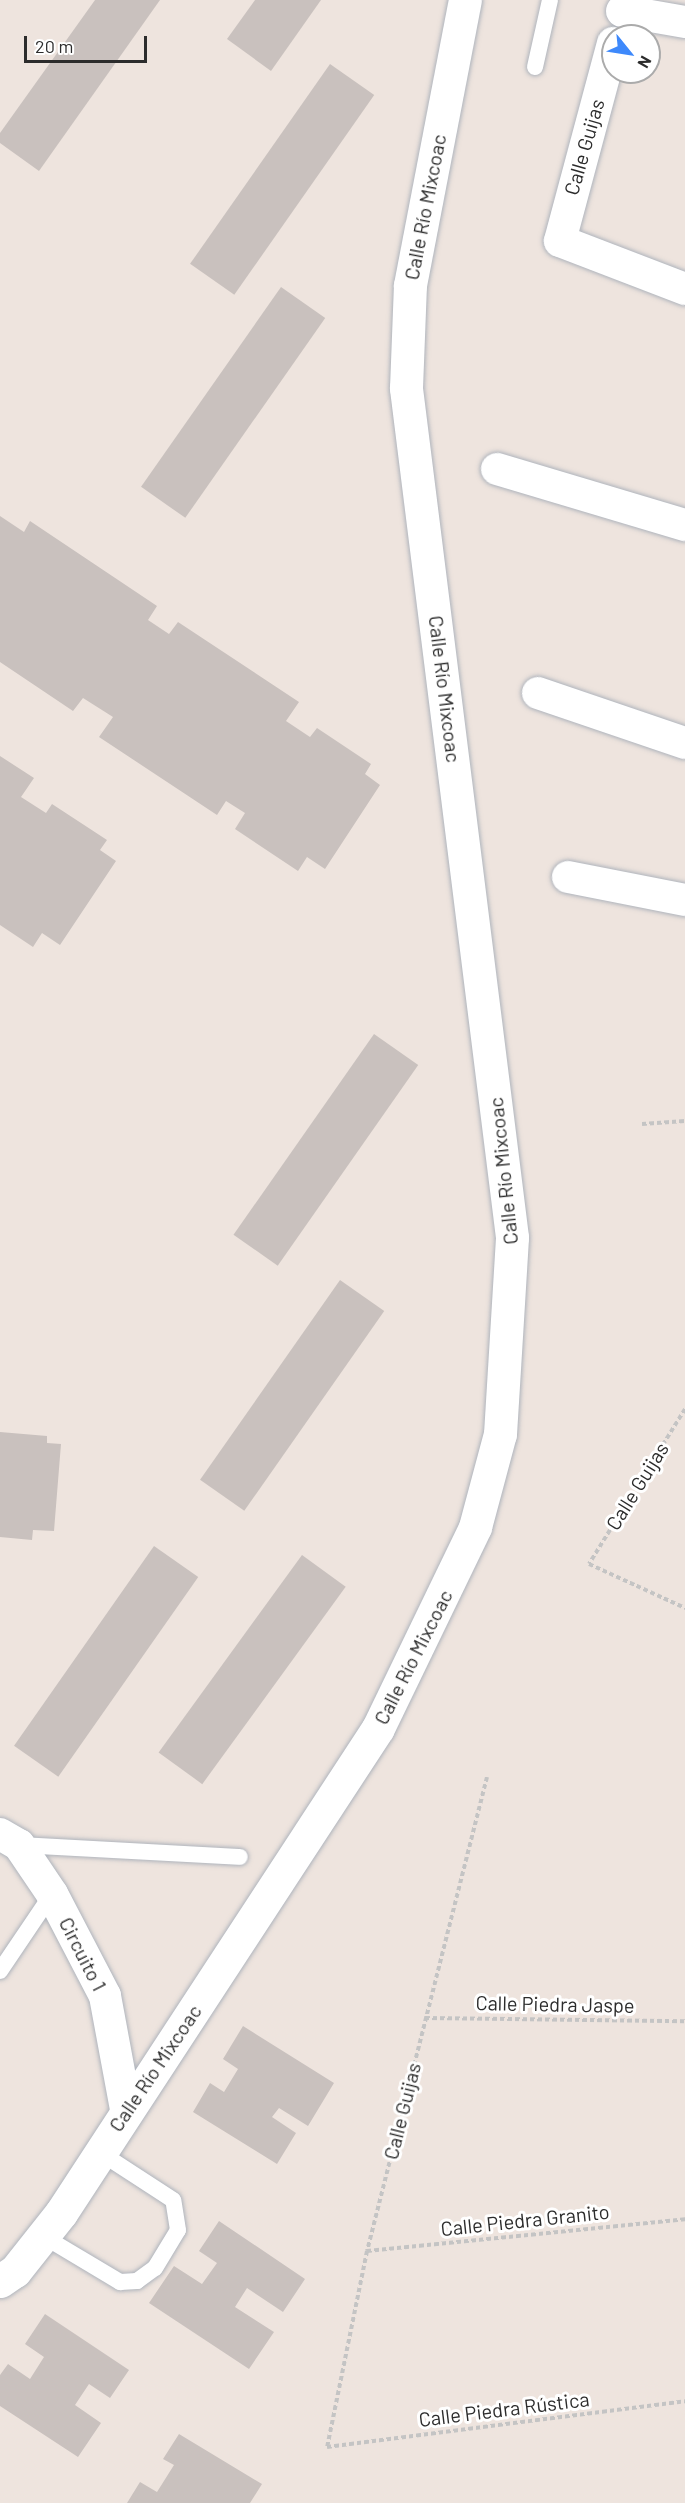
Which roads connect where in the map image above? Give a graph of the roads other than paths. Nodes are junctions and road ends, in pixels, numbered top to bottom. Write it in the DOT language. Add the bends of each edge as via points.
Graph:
graph roads {
  1 [pos="465,0"];
  2 [pos="550,0"];
  3 [pos="620,16"];
  4 [pos="685,22"];
  5 [pos="535,67"];
  6 [pos="602,84"];
  7 [pos="685,289"];
  8 [pos="497,469"];
  9 [pos="685,525"];
  10 [pos="538,693"];
  11 [pos="685,743"];
  12 [pos="568,877"];
  13 [pos="685,900"];
  14 [pos="9,1839"];
  15 [pos="240,1857"];
  16 [pos="52,1894"];
  17 [pos="0,1971"];
  18 [pos="126,2109"];
  19 [pos="99,2152"];
  20 [pos="43,2236"];
  21 [pos="0,2281"];
  1 -- 18 [label="street, Calle Río Mixcoac" via="410,285 406,388 512,1237 500,1434 475,1527 378,1728"];
  2 -- 5 [label="lane"];
  3 -- 4 [label="street"];
  6 -- 7 [label="street, Calle Guijas" via="560,232 569,248"];
  8 -- 9 [label="street"];
  10 -- 11 [label="street"];
  12 -- 13 [label="street"];
  14 -- 15 [label="lane, Circuito 1"];
  14 -- 16 [label="street, Circuito 1"];
  16 -- 17 [label="lane"];
  16 -- 18 [label="street, Circuito 1" via="105,1996"];
  18 -- 19 [label="street, Calle Río Mixcoac"];
  19 -- 20 [label="street, Calle Río Mixcoac"];
  19 -- 20 [label="lane" via="173,2200 178,2230 155,2268 136,2281 120,2282"];
  20 -- 21 [label="street, Calle Río Mixcoac"];
}
